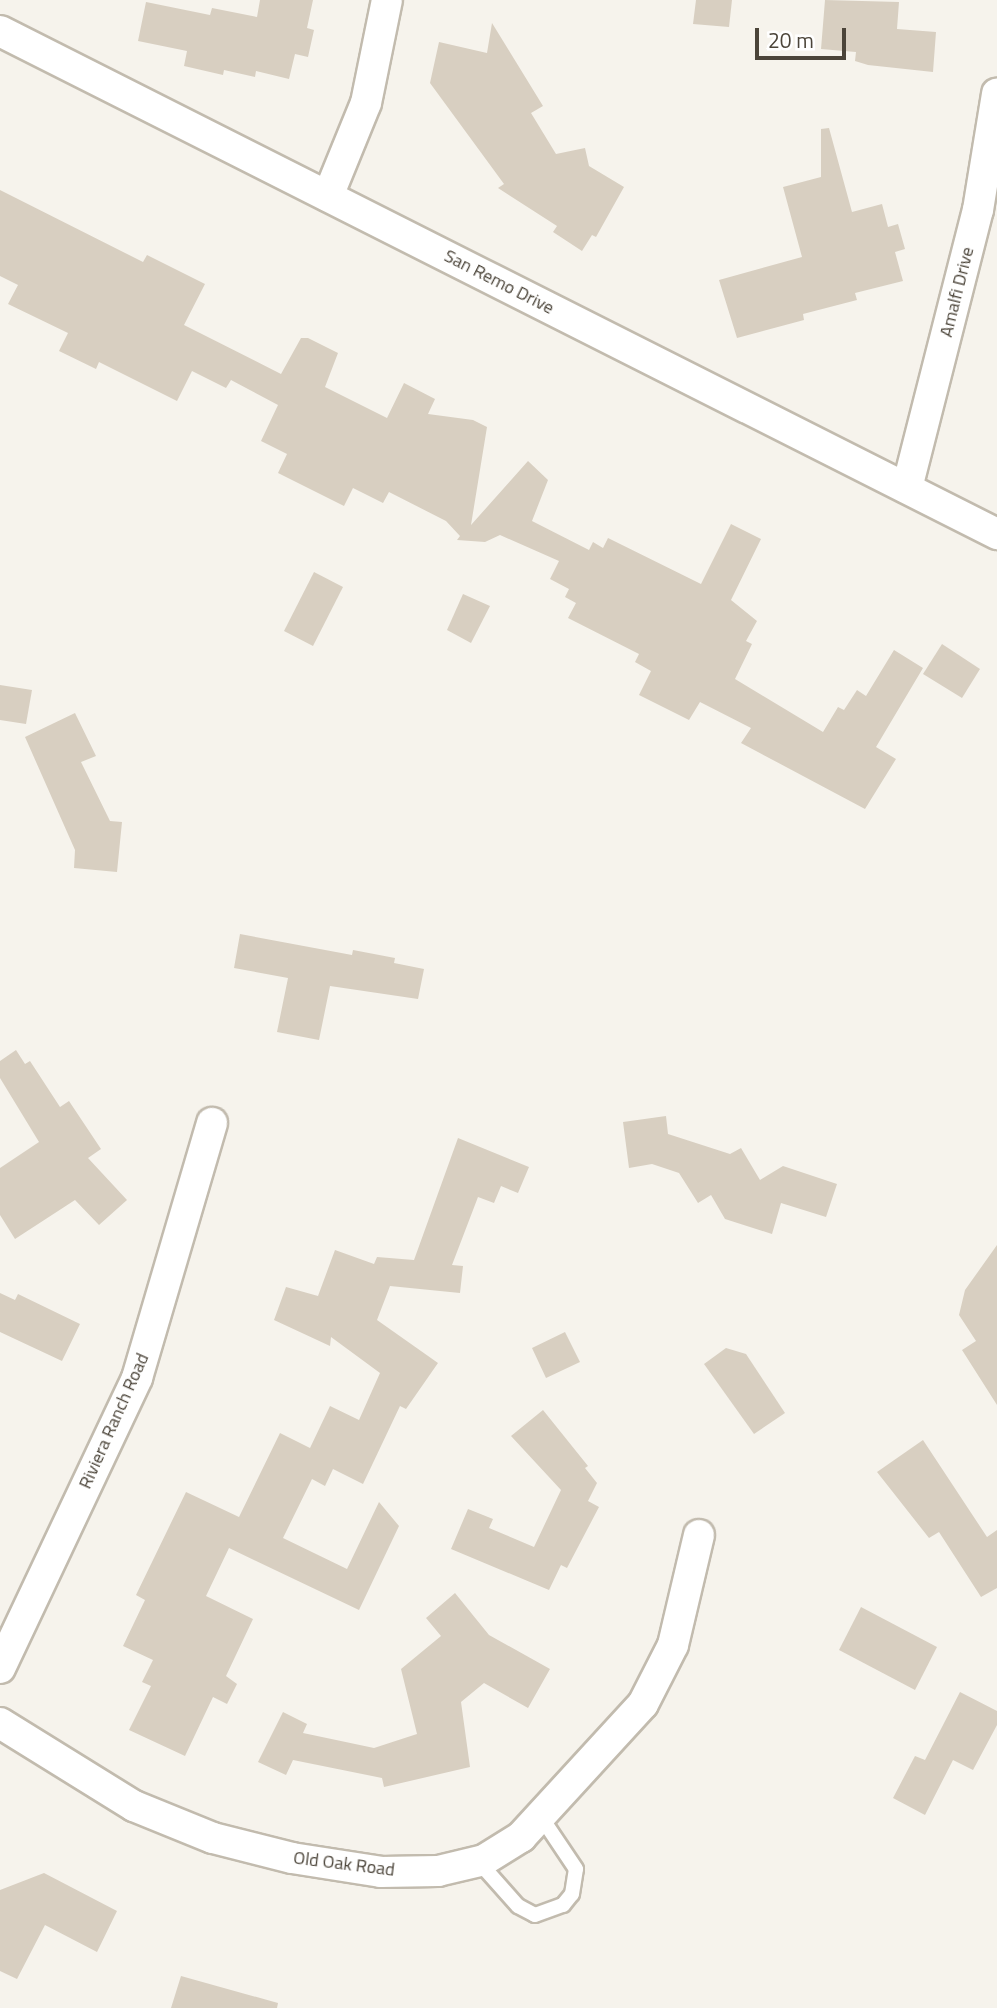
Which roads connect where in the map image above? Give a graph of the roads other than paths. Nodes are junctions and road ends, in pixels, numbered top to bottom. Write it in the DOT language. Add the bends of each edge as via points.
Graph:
graph roads {
  1 [pos="387,0"];
  2 [pos="0,31"];
  3 [pos="997,94"];
  4 [pos="328,196"];
  5 [pos="907,488"];
  6 [pos="997,534"];
  7 [pos="212,1123"];
  8 [pos="699,1535"];
  9 [pos="0,1668"];
  10 [pos="0,1723"];
  11 [pos="541,1817"];
  12 [pos="478,1861"];
  1 -- 4 [label="street" via="366,103"];
  2 -- 4 [label="street, San Remo Drive"];
  3 -- 5 [label="street, Amalfi Drive" via="978,210"];
  4 -- 5 [label="street, San Remo Drive"];
  5 -- 6 [label="street, San Remo Drive"];
  7 -- 9 [label="street, Riviera Ranch Road" via="136,1378"];
  8 -- 11 [label="street, Old Oak Road" via="673,1645 643,1704"];
  10 -- 12 [label="street, Old Oak Road" via="134,1805 213,1838 292,1858 380,1871 438,1871"];
  11 -- 12 [label="street, Old Oak Road" via="521,1838"];
  11 -- 12 [label="lane" via="576,1869 572,1894 564,1905 535,1915 518,1906"];
}
